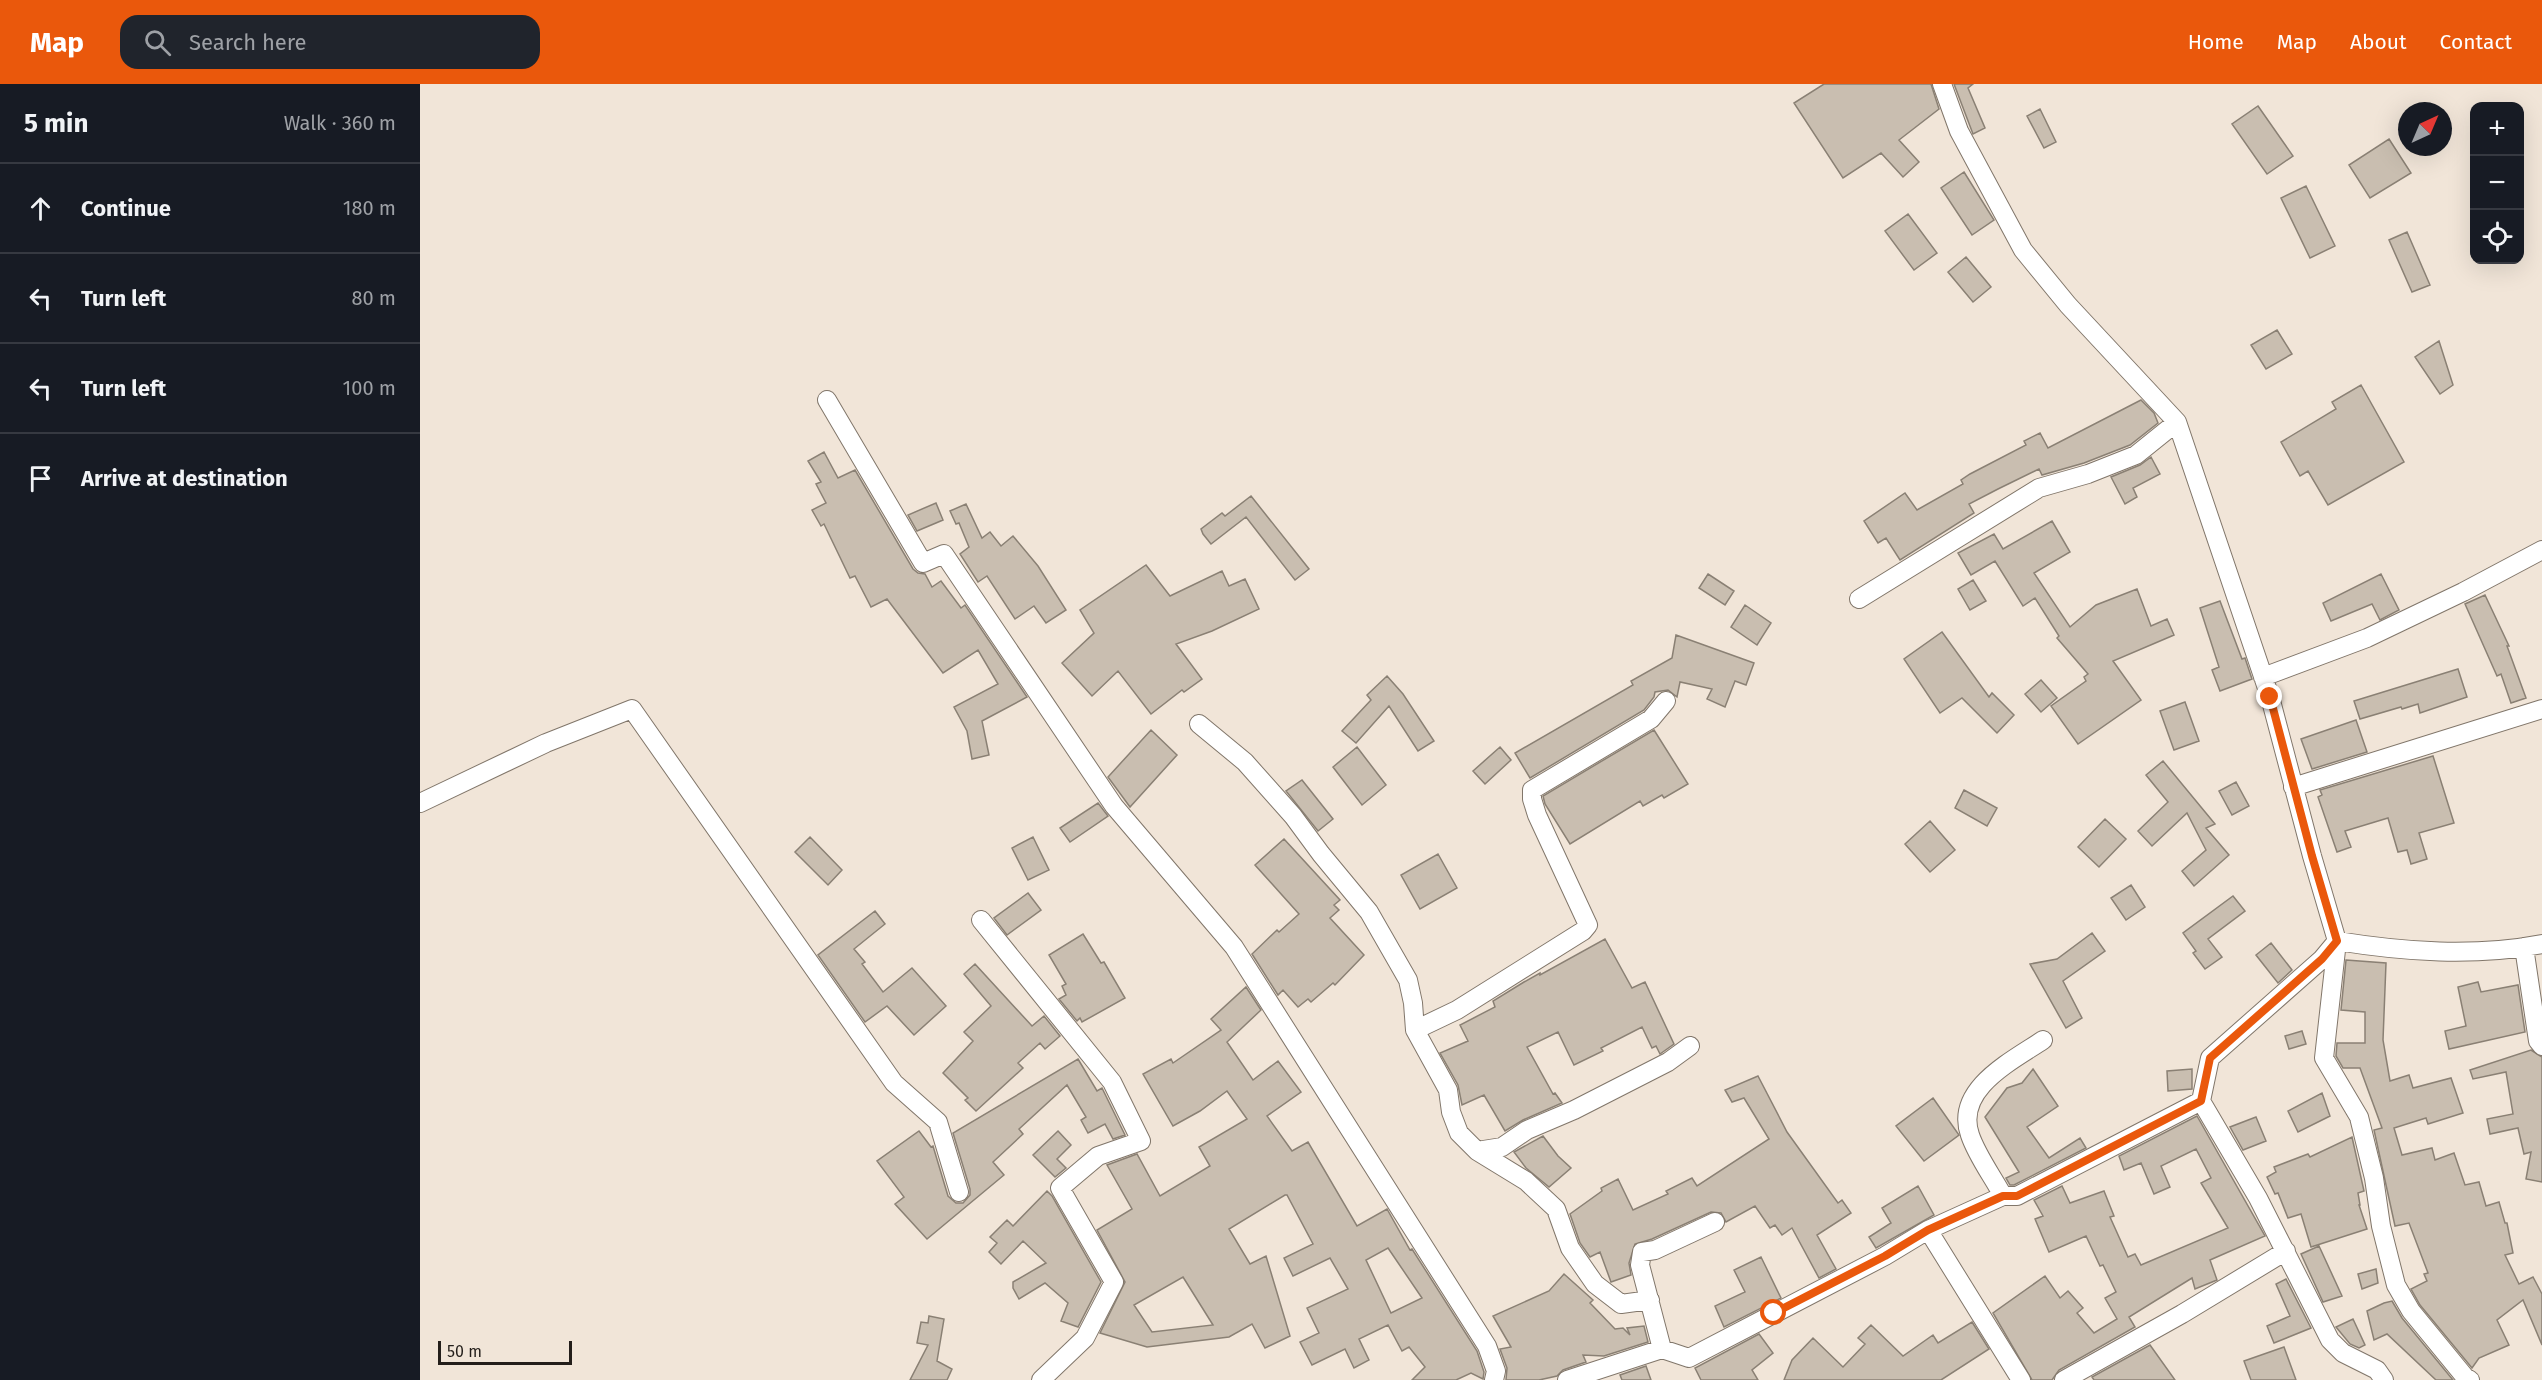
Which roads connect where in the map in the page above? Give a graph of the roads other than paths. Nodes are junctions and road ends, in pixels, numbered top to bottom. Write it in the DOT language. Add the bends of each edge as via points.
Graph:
graph roads {
  1 [pos="1942,84"];
  2 [pos="827,400"];
  3 [pos="2177,422"];
  4 [pos="2542,550"];
  5 [pos="1859,599"];
  6 [pos="2263,676"];
  7 [pos="1666,701"];
  8 [pos="2542,709"];
  9 [pos="1200,724"];
  10 [pos="2293,787"];
  11 [pos="420,803"];
  12 [pos="981,920"];
  13 [pos="2337,941"];
  14 [pos="2542,944"];
  15 [pos="2524,947"];
  16 [pos="1414,1030"];
  17 [pos="2043,1040"];
  18 [pos="1690,1046"];
  19 [pos="2542,1046"];
  20 [pos="2201,1101"];
  21 [pos="1477,1151"];
  22 [pos="959,1192"];
  23 [pos="2003,1196"];
  24 [pos="1715,1222"];
  25 [pos="1928,1230"];
  26 [pos="2286,1251"];
  27 [pos="1650,1300"];
  28 [pos="1662,1349"];
  29 [pos="1041,1380"];
  30 [pos="1494,1380"];
  31 [pos="1567,1380"];
  32 [pos="2021,1380"];
  33 [pos="2064,1380"];
  34 [pos="2384,1380"];
  35 [pos="2470,1380"];
  1 -- 3 [label="street" via="1959,131 2023,250 2068,305"];
  2 -- 30 [label="street" via="923,563 944,554 1114,806 1234,947 1487,1346 1496,1371"];
  3 -- 5 [label="street" via="2136,455 2040,488"];
  3 -- 6 [label="street"];
  4 -- 6 [label="street" via="2367,638"];
  6 -- 10 [label="street"];
  7 -- 16 [label="street" via="1651,719 1532,790 1537,815 1558,864 1586,916 1588,925 1583,932 1457,1010"];
  8 -- 10 [label="street"];
  9 -- 16 [label="street" via="1245,762 1369,912 1408,980"];
  10 -- 13 [label="street"];
  11 -- 22 [label="street" via="546,743 632,710 894,1083 938,1122"];
  12 -- 29 [label="street" via="1112,1082 1141,1141 1098,1156 1060,1188 1114,1282 1085,1338"];
  13 -- 15 [label="street" via="2430,952"];
  13 -- 20 [label="street" via="2322,959 2210,1058"];
  13 -- 35 [label="street" via="2324,1058 2359,1117 2396,1285 2411,1311"];
  14 -- 15 [label="street"];
  15 -- 19 [label="street" via="2538,1041"];
  16 -- 21 [label="street" via="1448,1090 1450,1112 1460,1133"];
  17 -- 23 [label="street" via="1989,1077 1971,1100 1966,1116 1970,1135"];
  18 -- 21 [label="street" via="1668,1062 1527,1130 1502,1147"];
  20 -- 23 [label="street" via="2017,1196"];
  20 -- 26 [label="street"];
  21 -- 27 [label="street" via="1526,1181 1556,1209 1570,1248 1595,1284 1621,1304"];
  23 -- 25 [label="street"];
  24 -- 27 [label="street" via="1655,1250 1642,1252 1640,1265"];
  25 -- 28 [label="street" via="1689,1358"];
  25 -- 32 [label="street"];
  26 -- 33 [label="street"];
  26 -- 34 [label="street" via="2330,1340 2343,1353 2377,1370"];
  27 -- 28 [label="street"];
  28 -- 31 [label="street"];
}
